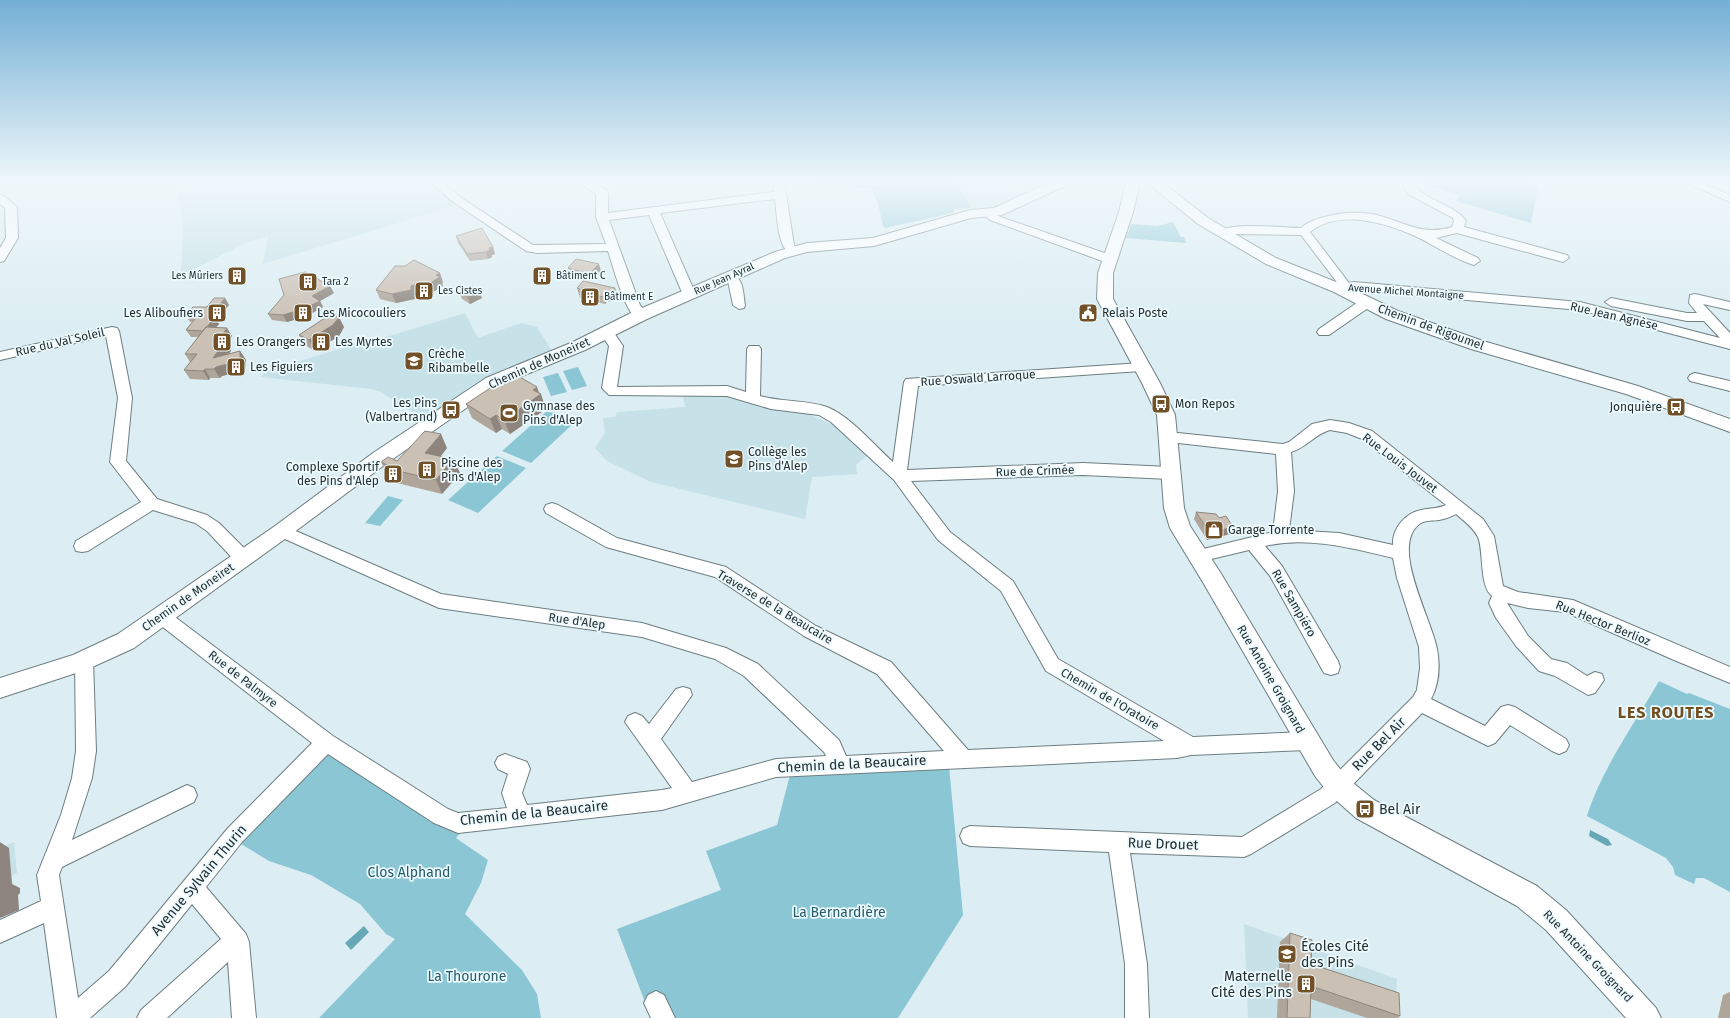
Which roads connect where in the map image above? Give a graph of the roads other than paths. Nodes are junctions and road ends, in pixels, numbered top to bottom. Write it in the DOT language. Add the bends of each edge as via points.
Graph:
graph roads {
  1 [pos="12,230"];
  2 [pos="502,230"];
  3 [pos="606,230"];
  4 [pos="661,230"];
  5 [pos="785,230"];
  6 [pos="917,230"];
  7 [pos="1026,230"];
  8 [pos="1119,230"];
  9 [pos="1218,230"];
  10 [pos="1306,230"];
  11 [pos="1406,230"];
  12 [pos="1453,230"];
  13 [pos="1462,230"];
  14 [pos="1304,232"];
  15 [pos="1224,233"];
  16 [pos="1418,233"];
  17 [pos="612,247"];
  18 [pos="793,251"];
  19 [pos="0,258"];
  20 [pos="1562,258"];
  21 [pos="1109,259"];
  22 [pos="1474,261"];
  23 [pos="730,277"];
  24 [pos="1340,288"];
  25 [pos="690,294"];
  26 [pos="1473,297"];
  27 [pos="1611,302"];
  28 [pos="1366,303"];
  29 [pos="739,305"];
  30 [pos="1730,306"];
  31 [pos="641,315"];
  32 [pos="1707,317"];
  33 [pos="1324,332"];
  34 [pos="607,333"];
  35 [pos="1730,341"];
  36 [pos="1730,345"];
  37 [pos="754,349"];
  38 [pos="0,356"];
  39 [pos="1141,367"];
  40 [pos="1695,378"];
  41 [pos="1730,386"];
  42 [pos="754,398"];
  43 [pos="1730,426"];
  44 [pos="1178,438"];
  45 [pos="1283,449"];
  46 [pos="1170,473"];
  47 [pos="899,476"];
  48 [pos="151,503"];
  49 [pos="1458,507"];
  50 [pos="552,509"];
  51 [pos="282,531"];
  52 [pos="1280,536"];
  53 [pos="1253,543"];
  54 [pos="82,546"];
  55 [pos="1400,553"];
  56 [pos="1199,556"];
  57 [pos="243,558"];
  58 [pos="1501,595"];
  59 [pos="161,616"];
  60 [pos="84,660"];
  61 [pos="1331,667"];
  62 [pos="1730,675"];
  63 [pos="1595,680"];
  64 [pos="0,688"];
  65 [pos="684,695"];
  66 [pos="1420,703"];
  67 [pos="635,722"];
  68 [pos="649,739"];
  69 [pos="1307,740"];
  70 [pos="326,742"];
  71 [pos="1559,745"];
  72 [pos="1191,746"];
  73 [pos="963,758"];
  74 [pos="505,763"];
  75 [pos="839,764"];
  76 [pos="1338,786"];
  77 [pos="688,793"];
  78 [pos="187,795"];
  79 [pos="520,815"];
  80 [pos="970,836"];
  81 [pos="1118,843"];
  82 [pos="53,860"];
  83 [pos="193,888"];
  84 [pos="51,908"];
  85 [pos="0,932"];
  86 [pos="236,940"];
  87 [pos="71,1018"];
  88 [pos="149,1018"];
  89 [pos="244,1018"];
  90 [pos="1137,1018"];
  91 [pos="1646,1018"];
  1 -- 19 [label="street" via="12,238"];
  2 -- 17 [label="street" via="530,248"];
  3 -- 17 [label="street"];
  4 -- 25 [label="street"];
  5 -- 18 [label="street" via="788,246"];
  6 -- 18 [label="main road, Rue Jean Ayral" via="874,242"];
  7 -- 21 [label="street"];
  8 -- 21 [label="main road, Rue Antoine Groignard"];
  9 -- 15 [label="main road, Chemin de Rigoumel"];
  10 -- 14 [label="street"];
  11 -- 16 [label="street"];
  12 -- 16 [label="street" via="1444,233"];
  13 -- 20 [label="street"];
  14 -- 15 [label="street" via="1231,230"];
  14 -- 24 [label="street" via="1342,281 1343,285"];
  15 -- 24 [label="main road, Chemin de Rigoumel" via="1277,263"];
  16 -- 22 [label="street"];
  17 -- 31 [label="street" via="634,306"];
  18 -- 23 [label="main road, Rue Jean Ayral"];
  21 -- 39 [label="main road, Rue Antoine Groignard" via="1103,289 1105,299"];
  23 -- 25 [label="main road, Rue Jean Ayral"];
  23 -- 29 [label="street" via="734,280"];
  24 -- 26 [label="street, Avenue Michel Montaigne" via="1354,286"];
  24 -- 28 [label="main road, Chemin de Rigoumel"];
  25 -- 31 [label="main road, Rue Jean Ayral"];
  26 -- 36 [label="street, Rue Jean Agnèse" via="1580,306"];
  27 -- 32 [label="street" via="1687,317"];
  28 -- 33 [label="street"];
  28 -- 43 [label="main road, Chemin de Rigoumel" via="1392,315 1477,345 1621,387"];
  30 -- 32 [label="street" via="1695,298 1695,302"];
  31 -- 34 [label="main road, Chemin de Moneiret"];
  32 -- 35 [label="street"];
  34 -- 42 [label="street, Chemin de l'Oratoire" via="616,346 609,383 609,388 614,392 727,391"];
  34 -- 51 [label="main road, Chemin de Moneiret" via="492,382"];
  37 -- 42 [label="street"];
  38 -- 48 [label="street, Rue du Val Soleil" via="112,331 125,398 118,462"];
  39 -- 46 [label="main road, Rue Antoine Groignard" via="1166,415"];
  39 -- 47 [label="street, Rue Oswald Larroque" via="910,382"];
  40 -- 41 [label="street"];
  42 -- 47 [label="street, Chemin de l'Oratoire" via="771,404 822,411 836,418"];
  44 -- 45 [label="street"];
  45 -- 49 [label="street, Rue Louis Jouvet" via="1294,446 1317,428 1330,425 1349,428 1367,435"];
  45 -- 52 [label="street" via="1286,491"];
  46 -- 47 [label="street, Rue de Crimée" via="1083,469"];
  46 -- 56 [label="main road, Rue Antoine Groignard" via="1176,518"];
  47 -- 72 [label="street, Chemin de l'Oratoire" via="944,536 1008,586 1052,665"];
  48 -- 54 [label="street"];
  48 -- 57 [label="street" via="201,519 213,527"];
  49 -- 55 [label="street" via="1442,514 1418,517 1412,521 1407,525 1401,538"];
  49 -- 58 [label="street" via="1486,536 1495,589"];
  50 -- 73 [label="street, Traverse de la Beaucaire" via="612,543 720,572 810,631 884,668"];
  51 -- 57 [label="main road, Chemin de Moneiret"];
  51 -- 75 [label="street, Rue d'Alep" via="439,601 642,630 720,653 751,670 832,746"];
  52 -- 53 [label="street"];
  52 -- 55 [label="street" via="1339,539"];
  53 -- 56 [label="street"];
  53 -- 61 [label="street, Rue Sampiéro" via="1276,570"];
  55 -- 66 [label="street" via="1428,646 1426,694"];
  56 -- 69 [label="main road, Rue Antoine Groignard"];
  57 -- 59 [label="main road, Chemin de Moneiret"];
  58 -- 62 [label="street, Rue Hector Berlioz" via="1566,605"];
  58 -- 63 [label="street" via="1498,603 1502,613 1522,641 1545,665 1560,669 1588,687"];
  59 -- 60 [label="main road, Chemin de Moneiret" via="119,645"];
  59 -- 70 [label="street, Rue de Palmyre"];
  60 -- 64 [label="main road, Chemin de Moneiret"];
  60 -- 82 [label="street" via="86,751 82,778"];
  65 -- 68 [label="street"];
  66 -- 71 [label="street" via="1488,737 1508,713"];
  66 -- 76 [label="street, Rue Bel Air"];
  67 -- 68 [label="street"];
  68 -- 77 [label="street"];
  69 -- 72 [label="street"];
  69 -- 76 [label="main road, Rue Antoine Groignard"];
  70 -- 79 [label="street, Chemin de la Beaucaire" via="441,816 458,823"];
  70 -- 83 [label="street, Avenue Sylvain Thurin" via="235,835"];
  72 -- 73 [label="street, Chemin de la Beaucaire" via="1177,749"];
  73 -- 75 [label="street, Chemin de la Beaucaire"];
  74 -- 79 [label="street" via="520,769 512,793"];
  75 -- 77 [label="street, Chemin de la Beaucaire" via="776,768"];
  76 -- 81 [label="street, Rue Drouet" via="1328,796 1244,847"];
  76 -- 91 [label="main road, Rue Antoine Groignard" via="1378,817 1527,896 1556,920"];
  77 -- 79 [label="street, Chemin de la Beaucaire" via="662,800"];
  78 -- 82 [label="street"];
  80 -- 81 [label="street, Rue Drouet"];
  81 -- 90 [label="street" via="1136,964"];
  82 -- 84 [label="street" via="48,875"];
  83 -- 86 [label="street"];
  83 -- 87 [label="street, Avenue Sylvain Thurin" via="117,979"];
  84 -- 85 [label="street"];
  84 -- 87 [label="street"];
  86 -- 88 [label="street"];
  86 -- 89 [label="street"];
}
